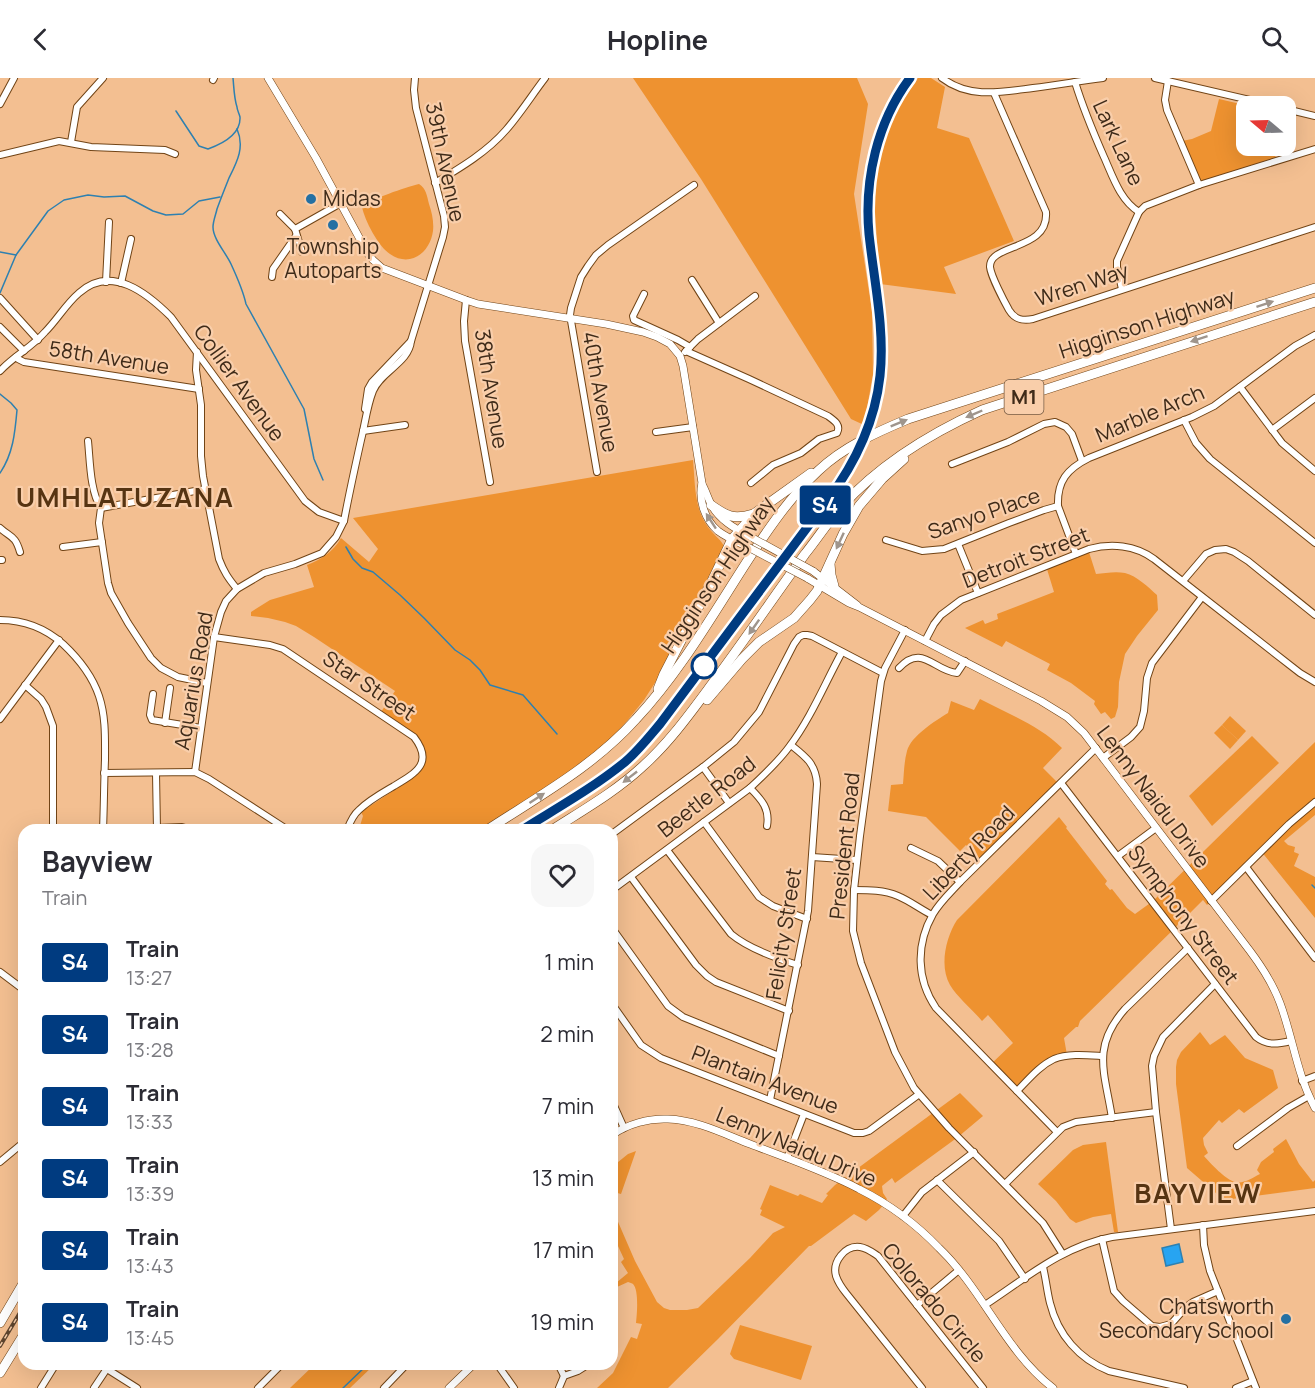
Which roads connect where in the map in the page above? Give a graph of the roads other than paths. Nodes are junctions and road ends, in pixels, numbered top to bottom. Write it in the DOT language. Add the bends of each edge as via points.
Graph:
graph roads {
  1 [pos="14,78"];
  2 [pos="103,78"];
  3 [pos="268,78"];
  4 [pos="415,78"];
  5 [pos="545,78"];
  6 [pos="942,78"];
  7 [pos="1103,78"];
  8 [pos="1155,78"];
  9 [pos="1059,81"];
  10 [pos="1168,81"];
  11 [pos="1075,82"];
  12 [pos="994,93"];
  13 [pos="1236,97"];
  14 [pos="1,101"];
  15 [pos="1296,111"];
  16 [pos="1315,116"];
  17 [pos="71,142"];
  18 [pos="1315,149"];
  19 [pos="175,154"];
  20 [pos="0,155"];
  21 [pos="435,183"];
  22 [pos="694,185"];
  23 [pos="1199,185"];
  24 [pos="341,203"];
  25 [pos="1139,212"];
  26 [pos="280,214"];
  27 [pos="109,222"];
  28 [pos="1315,227"];
  29 [pos="296,232"];
  30 [pos="131,239"];
  31 [pos="302,252"];
  32 [pos="272,277"];
  33 [pos="692,280"];
  34 [pos="106,282"];
  35 [pos="121,283"];
  36 [pos="429,286"];
  37 [pos="1315,288"];
  38 [pos="1122,289"];
  39 [pos="644,294"];
  40 [pos="755,296"];
  41 [pos="0,298"];
  42 [pos="466,300"];
  43 [pos="1315,302"];
  44 [pos="571,318"];
  45 [pos="719,323"];
  46 [pos="0,327"];
  47 [pos="1315,335"];
  48 [pos="38,340"];
  49 [pos="688,349"];
  50 [pos="24,351"];
  51 [pos="197,352"];
  52 [pos="680,356"];
  53 [pos="16,357"];
  54 [pos="0,371"];
  55 [pos="1240,387"];
  56 [pos="199,389"];
  57 [pos="1315,398"];
  58 [pos="1184,420"];
  59 [pos="405,425"];
  60 [pos="693,427"];
  61 [pos="1272,430"];
  62 [pos="363,431"];
  63 [pos="656,432"];
  64 [pos="927,437"];
  65 [pos="88,441"];
  66 [pos="1082,461"];
  67 [pos="952,464"];
  68 [pos="819,469"];
  69 [pos="1315,471"];
  70 [pos="597,472"];
  71 [pos="490,482"];
  72 [pos="751,483"];
  73 [pos="206,489"];
  74 [pos="704,494"];
  75 [pos="711,505"];
  76 [pos="1058,507"];
  77 [pos="101,508"];
  78 [pos="755,513"];
  79 [pos="344,521"];
  80 [pos="0,528"];
  81 [pos="739,530"];
  82 [pos="732,539"];
  83 [pos="886,540"];
  84 [pos="102,542"];
  85 [pos="1315,543"];
  86 [pos="958,544"];
  87 [pos="63,548"];
  88 [pos="20,552"];
  89 [pos="1076,554"];
  90 [pos="830,562"];
  91 [pos="821,581"];
  92 [pos="1183,581"];
  93 [pos="834,586"];
  94 [pos="237,589"];
  95 [pos="978,593"];
  96 [pos="1202,597"];
  97 [pos="859,606"];
  98 [pos="1315,615"];
  99 [pos="0,621"];
  100 [pos="905,630"];
  101 [pos="214,637"];
  102 [pos="59,640"];
  103 [pos="925,641"];
  104 [pos="842,652"];
  105 [pos="965,662"];
  106 [pos="899,668"];
  107 [pos="883,673"];
  108 [pos="1315,682"];
  109 [pos="207,683"];
  110 [pos="25,685"];
  111 [pos="170,688"];
  112 [pos="153,694"];
  113 [pos="657,695"];
  114 [pos="689,714"];
  115 [pos="0,719"];
  116 [pos="165,723"];
  117 [pos="201,728"];
  118 [pos="791,745"];
  119 [pos="1095,748"];
  120 [pos="1103,758"];
  121 [pos="703,768"];
  122 [pos="195,772"];
  123 [pos="104,773"];
  124 [pos="156,773"];
  125 [pos="1061,783"];
  126 [pos="750,788"];
  127 [pos="1315,802"];
  128 [pos="729,803"];
  129 [pos="704,822"];
  130 [pos="52,824"];
  131 [pos="103,824"];
  132 [pos="157,824"];
  133 [pos="279,824"];
  134 [pos="349,824"];
  135 [pos="496,824"];
  136 [pos="561,824"];
  137 [pos="767,826"];
  138 [pos="1156,828"];
  139 [pos="618,830"];
  140 [pos="911,848"];
  141 [pos="667,850"];
  142 [pos="1118,856"];
  143 [pos="812,857"];
  144 [pos="857,860"];
  145 [pos="1245,867"];
  146 [pos="631,877"];
  147 [pos="960,882"];
  148 [pos="618,886"];
  149 [pos="855,890"];
  150 [pos="1211,901"];
  151 [pos="932,915"];
  152 [pos="807,919"];
  153 [pos="618,936"];
  154 [pos="1188,948"];
  155 [pos="1315,958"];
  156 [pos="798,965"];
  157 [pos="0,972"];
  158 [pos="1215,984"];
  159 [pos="18,986"];
  160 [pos="789,1011"];
  161 [pos="618,1012"];
  162 [pos="1291,1041"];
  163 [pos="779,1056"];
  164 [pos="1102,1056"];
  165 [pos="1315,1076"];
  166 [pos="1302,1081"];
  167 [pos="1017,1091"];
  168 [pos="918,1095"];
  169 [pos="1309,1096"];
  170 [pos="770,1100"];
  171 [pos="1315,1108"];
  172 [pos="1156,1112"];
  173 [pos="618,1114"];
  174 [pos="804,1114"];
  175 [pos="1112,1118"];
  176 [pos="624,1128"];
  177 [pos="618,1132"];
  178 [pos="1057,1132"];
  179 [pos="1237,1146"];
  180 [pos="18,1148"];
  181 [pos="974,1152"];
  182 [pos="787,1158"];
  183 [pos="0,1162"];
  184 [pos="937,1180"];
  185 [pos="1005,1184"];
  186 [pos="1315,1211"];
  187 [pos="903,1216"];
  188 [pos="1203,1225"];
  189 [pos="1171,1229"];
  190 [pos="1102,1239"];
  191 [pos="1062,1254"];
  192 [pos="1042,1267"];
  193 [pos="959,1270"];
  194 [pos="1025,1279"];
  195 [pos="1218,1291"];
  196 [pos="18,1292"];
  197 [pos="917,1305"];
  198 [pos="985,1305"];
  199 [pos="0,1323"];
  200 [pos="18,1344"];
  201 [pos="52,1370"];
  202 [pos="105,1370"];
  203 [pos="113,1370"];
  204 [pos="276,1370"];
  205 [pos="401,1370"];
  206 [pos="468,1370"];
  207 [pos="501,1370"];
  208 [pos="561,1370"];
  209 [pos="580,1370"];
  210 [pos="0,1373"];
  211 [pos="564,1376"];
  212 [pos="1253,1381"];
  213 [pos="41,1388"];
  214 [pos="94,1388"];
  215 [pos="137,1388"];
  216 [pos="258,1388"];
  217 [pos="384,1388"];
  218 [pos="449,1388"];
  219 [pos="514,1388"];
  220 [pos="559,1388"];
  221 [pos="922,1388"];
  222 [pos="983,1388"];
  223 [pos="1053,1388"];
  224 [pos="1184,1388"];
  225 [pos="1236,1388"];
  226 [pos="1256,1388"];
  1 -- 14 [label="street"];
  2 -- 17 [label="street" via="77,107"];
  3 -- 24 [label="street"];
  4 -- 21 [label="street, 39th Avenue" via="416,108"];
  5 -- 21 [label="street" via="497,139"];
  6 -- 12 [label="street" via="969,91"];
  7 -- 11 [label="street"];
  8 -- 10 [label="street"];
  9 -- 11 [label="street"];
  9 -- 12 [label="street"];
  10 -- 13 [label="street"];
  10 -- 23 [label="street" via="1165,105"];
  11 -- 25 [label="street, Lark Lane" via="1119,190"];
  12 -- 38 [label="street, Wren Way" via="1046,212 1045,223 1036,237 997,255 991,262 993,276 1011,314 1026,321"];
  15 -- 16 [label="street"];
  17 -- 19 [label="street"];
  17 -- 20 [label="street" via="55,141"];
  18 -- 23 [label="street"];
  21 -- 36 [label="street, 39th Avenue" via="445,227"];
  22 -- 44 [label="street" via="597,255 577,288"];
  23 -- 25 [label="street"];
  24 -- 29 [label="street"];
  24 -- 36 [label="street" via="373,260 386,270"];
  25 -- 38 [label="street" via="1117,261"];
  26 -- 29 [label="street"];
  27 -- 34 [label="street"];
  28 -- 38 [label="street, Wren Way"];
  29 -- 31 [label="street"];
  29 -- 32 [label="street"];
  30 -- 35 [label="street"];
  33 -- 45 [label="street"];
  34 -- 35 [label="street, Collier Avenue"];
  34 -- 48 [label="street, Collier Avenue" via="84,288"];
  35 -- 51 [label="street, Collier Avenue" via="159,305"];
  36 -- 42 [label="street"];
  36 -- 62 [label="street" via="411,341 376,376 365,403"];
  68 -- 37 [label="highway, Higginson Highway / M1, one-way" via="869,437 908,419"];
  39 -- 49 [label="street" via="634,320 678,340"];
  40 -- 45 [label="street"];
  41 -- 48 [label="street"];
  42 -- 44 [label="street"];
  42 -- 71 [label="street, 38th Avenue" via="465,341"];
  43 -- 64 [label="highway, Higginson Highway / M1, one-way" via="982,410"];
  44 -- 52 [label="street" via="651,335 670,345"];
  44 -- 70 [label="street, 40th Avenue"];
  45 -- 49 [label="street"];
  46 -- 50 [label="street"];
  47 -- 55 [label="street, Marble Arch"];
  48 -- 50 [label="street, Collier Avenue"];
  49 -- 52 [label="street"];
  49 -- 72 [label="street" via="837,423 837,434 773,465"];
  50 -- 53 [label="street, Collier Avenue"];
  51 -- 56 [label="street"];
  51 -- 79 [label="street, Collier Avenue" via="305,501 319,512"];
  52 -- 60 [label="street"];
  53 -- 54 [label="street, Collier Avenue"];
  53 -- 56 [label="street, 58th Avenue" via="24,362"];
  55 -- 58 [label="street, Marble Arch" via="1214,406"];
  55 -- 61 [label="street"];
  56 -- 73 [label="street"];
  57 -- 61 [label="street"];
  58 -- 66 [label="street, Marble Arch"];
  58 -- 85 [label="street" via="1210,459"];
  59 -- 62 [label="street"];
  60 -- 63 [label="street"];
  60 -- 74 [label="street"];
  61 -- 69 [label="street"];
  62 -- 79 [label="street"];
  64 -- 90 [label="highway, one-way" via="890,470 859,506"];
  64 -- 114 [label="highway, Higginson Highway / M1, one-way" via="882,468 841,507"];
  65 -- 77 [label="street" via="94,489"];
  66 -- 67 [label="street" via="1072,434 1055,422"];
  66 -- 76 [label="street, Marble Arch" via="1063,479"];
  68 -- 78 [label="highway"];
  68 -- 113 [label="highway, Higginson Highway / M1" via="779,513"];
  73 -- 77 [label="street"];
  73 -- 94 [label="street" via="219,559"];
  74 -- 75 [label="street"];
  82 -- 74 [label="street, Lenny Naidu Drive, one-way" via="710,522"];
  75 -- 78 [label="highway" via="735,517"];
  75 -- 81 [label="street, Lenny Naidu Drive" via="723,520"];
  76 -- 86 [label="street, Sanyo Place"];
  76 -- 89 [label="street"];
  77 -- 84 [label="street"];
  78 -- 81 [label="highway"];
  79 -- 94 [label="street, Aquarius Road" via="322,553 264,573"];
  80 -- 88 [label="street" via="12,535"];
  81 -- 82 [label="highway"];
  81 -- 91 [label="street, Lenny Naidu Drive, bridge" via="813,571"];
  82 -- 91 [label="street, Lenny Naidu Drive, bridge" via="807,578"];
  82 -- 113 [label="highway"];
  83 -- 86 [label="street, Sanyo Place" via="922,551"];
  84 -- 87 [label="street"];
  84 -- 109 [label="street" via="111,593 151,658 178,677"];
  86 -- 95 [label="street"];
  89 -- 92 [label="street, Detroit Street" via="1100,546 1129,547 1148,554"];
  89 -- 95 [label="street, Detroit Street"];
  90 -- 91 [label="highway"];
  90 -- 93 [label="highway"];
  91 -- 93 [label="street, Lenny Naidu Drive"];
  91 -- 97 [label="street, Lenny Naidu Drive"];
  91 -- 114 [label="highway" via="794,618 759,642 703,706"];
  92 -- 96 [label="street, Detroit Street"];
  92 -- 98 [label="street" via="1206,554 1226,549 1248,561"];
  93 -- 97 [label="street, Lenny Naidu Drive"];
  94 -- 101 [label="street, Aquarius Road" via="226,601"];
  95 -- 103 [label="street, Detroit Street" via="947,610"];
  96 -- 108 [label="street, Detroit Street"];
  96 -- 120 [label="street" via="1152,663 1140,727"];
  97 -- 100 [label="street, Lenny Naidu Drive"];
  99 -- 102 [label="street" via="32,625"];
  100 -- 103 [label="street, Lenny Naidu Drive"];
  100 -- 107 [label="street, President Road"];
  101 -- 109 [label="street, Aquarius Road"];
  101 -- 134 [label="street, Star Street" via="283,649 414,737 421,746 423,759 417,771 363,806"];
  102 -- 110 [label="street"];
  102 -- 123 [label="street" via="83,666 99,696 104,723"];
  103 -- 105 [label="street, Lenny Naidu Drive"];
  104 -- 107 [label="street"];
  104 -- 118 [label="street, Beetle Road"];
  104 -- 121 [label="street" via="812,636 799,637 754,719"];
  105 -- 106 [label="street" via="957,673 923,658 909,660"];
  105 -- 119 [label="street, Lenny Naidu Drive" via="1070,719"];
  107 -- 144 [label="street, President Road"];
  109 -- 117 [label="street, Aquarius Road"];
  110 -- 115 [label="street"];
  110 -- 130 [label="street" via="41,699 53,726"];
  111 -- 116 [label="street"];
  112 -- 116 [label="street" via="151,718"];
  135 -- 113 [label="highway, Higginson Highway / M1, one-way" via="594,759"];
  114 -- 136 [label="highway, Higginson Highway / M1, one-way" via="642,768"];
  116 -- 117 [label="street"];
  117 -- 122 [label="street, Aquarius Road"];
  118 -- 126 [label="street, Beetle Road"];
  118 -- 143 [label="street, Felicity Street" via="809,760 816,776"];
  119 -- 120 [label="street, Lenny Naidu Drive"];
  119 -- 125 [label="street, Liberty Road"];
  120 -- 138 [label="street, Lenny Naidu Drive"];
  121 -- 128 [label="street"];
  121 -- 139 [label="street"];
  122 -- 124 [label="street"];
  122 -- 133 [label="street"];
  123 -- 124 [label="street"];
  123 -- 131 [label="street"];
  124 -- 132 [label="street"];
  125 -- 142 [label="street, Symphony Street"];
  125 -- 147 [label="street, Liberty Road"];
  126 -- 128 [label="street, Beetle Road"];
  126 -- 137 [label="street" via="766,806"];
  127 -- 145 [label="street"];
  128 -- 129 [label="street, Beetle Road"];
  129 -- 141 [label="street, Beetle Road"];
  129 -- 152 [label="street" via="759,897"];
  138 -- 142 [label="street"];
  138 -- 150 [label="street, Lenny Naidu Drive"];
  140 -- 147 [label="street" via="938,861"];
  141 -- 146 [label="street, Beetle Road"];
  141 -- 156 [label="street" via="731,934 741,942"];
  142 -- 154 [label="street, Symphony Street"];
  143 -- 144 [label="street"];
  143 -- 152 [label="street, Felicity Street"];
  144 -- 149 [label="street, President Road"];
  145 -- 150 [label="street"];
  145 -- 155 [label="street"];
  146 -- 148 [label="street, Beetle Road"];
  146 -- 160 [label="street" via="707,976"];
  147 -- 151 [label="street, Liberty Road"];
  149 -- 151 [label="street" via="889,893"];
  149 -- 168 [label="street, President Road" via="853,932 861,963 904,1072"];
  150 -- 162 [label="street, Lenny Naidu Drive" via="1272,984"];
  151 -- 167 [label="street, Liberty Road" via="920,952 930,999"];
  152 -- 156 [label="street, Felicity Street"];
  153 -- 163 [label="street" via="668,1006 678,1014"];
  154 -- 158 [label="street, Symphony Street"];
  154 -- 164 [label="street" via="1116,1019"];
  156 -- 160 [label="street, Felicity Street"];
  157 -- 159 [label="street"];
  158 -- 162 [label="street, Symphony Street" via="1258,1040 1272,1044"];
  158 -- 172 [label="street" via="1158,1045 1152,1066"];
  160 -- 163 [label="street, Felicity Street"];
  161 -- 170 [label="street, Plantain Avenue" via="652,1053"];
  162 -- 166 [label="street, Lenny Naidu Drive"];
  163 -- 170 [label="street, Felicity Street"];
  164 -- 167 [label="street" via="1053,1059"];
  164 -- 175 [label="street"];
  165 -- 166 [label="street"];
  166 -- 169 [label="street, Lenny Naidu Drive"];
  167 -- 178 [label="street, Liberty Road"];
  168 -- 174 [label="street, Plantain Avenue" via="862,1134"];
  168 -- 181 [label="street, President Road"];
  169 -- 171 [label="street, Lenny Naidu Drive"];
  169 -- 179 [label="street"];
  170 -- 174 [label="street, Plantain Avenue"];
  172 -- 175 [label="street"];
  172 -- 189 [label="street"];
  173 -- 176 [label="street"];
  174 -- 182 [label="street"];
  175 -- 178 [label="street" via="1076,1122"];
  176 -- 177 [label="street, Lenny Naidu Drive"];
  176 -- 182 [label="street, Lenny Naidu Drive" via="655,1119 682,1121"];
  178 -- 185 [label="street"];
  180 -- 183 [label="street"];
  181 -- 184 [label="street"];
  181 -- 185 [label="street, President Road"];
  182 -- 187 [label="street, Lenny Naidu Drive" via="859,1188"];
  184 -- 187 [label="street"];
  184 -- 194 [label="street" via="999,1241"];
  185 -- 191 [label="street, President Road" via="1043,1223"];
  186 -- 188 [label="street"];
  187 -- 193 [label="street, Lenny Naidu Drive"];
  188 -- 189 [label="street"];
  188 -- 195 [label="street" via="1206,1259"];
  189 -- 190 [label="street"];
  190 -- 191 [label="street"];
  190 -- 195 [label="street" via="1114,1291 1152,1326 1171,1324 1193,1302"];
  191 -- 192 [label="street"];
  192 -- 194 [label="street"];
  192 -- 224 [label="street" via="1056,1321 1065,1338 1081,1354 1116,1373"];
  193 -- 197 [label="street"];
  193 -- 198 [label="street, Lenny Naidu Drive"];
  194 -- 198 [label="street"];
  195 -- 212 [label="street"];
  196 -- 199 [label="highway"];
  197 -- 221 [label="street, Colorado Circle" via="872,1251 857,1247 839,1257 836,1278 841,1286"];
  197 -- 222 [label="street, Colorado Circle"];
  198 -- 223 [label="street, Lenny Naidu Drive" via="1016,1352"];
  200 -- 210 [label="highway"];
  201 -- 213 [label="street"];
  202 -- 214 [label="street"];
  203 -- 215 [label="street"];
  204 -- 216 [label="street"];
  205 -- 217 [label="street"];
  206 -- 218 [label="street"];
  207 -- 219 [label="street"];
  208 -- 211 [label="street"];
  209 -- 211 [label="street"];
  211 -- 220 [label="street"];
  212 -- 225 [label="street"];
  212 -- 226 [label="street"];
}
